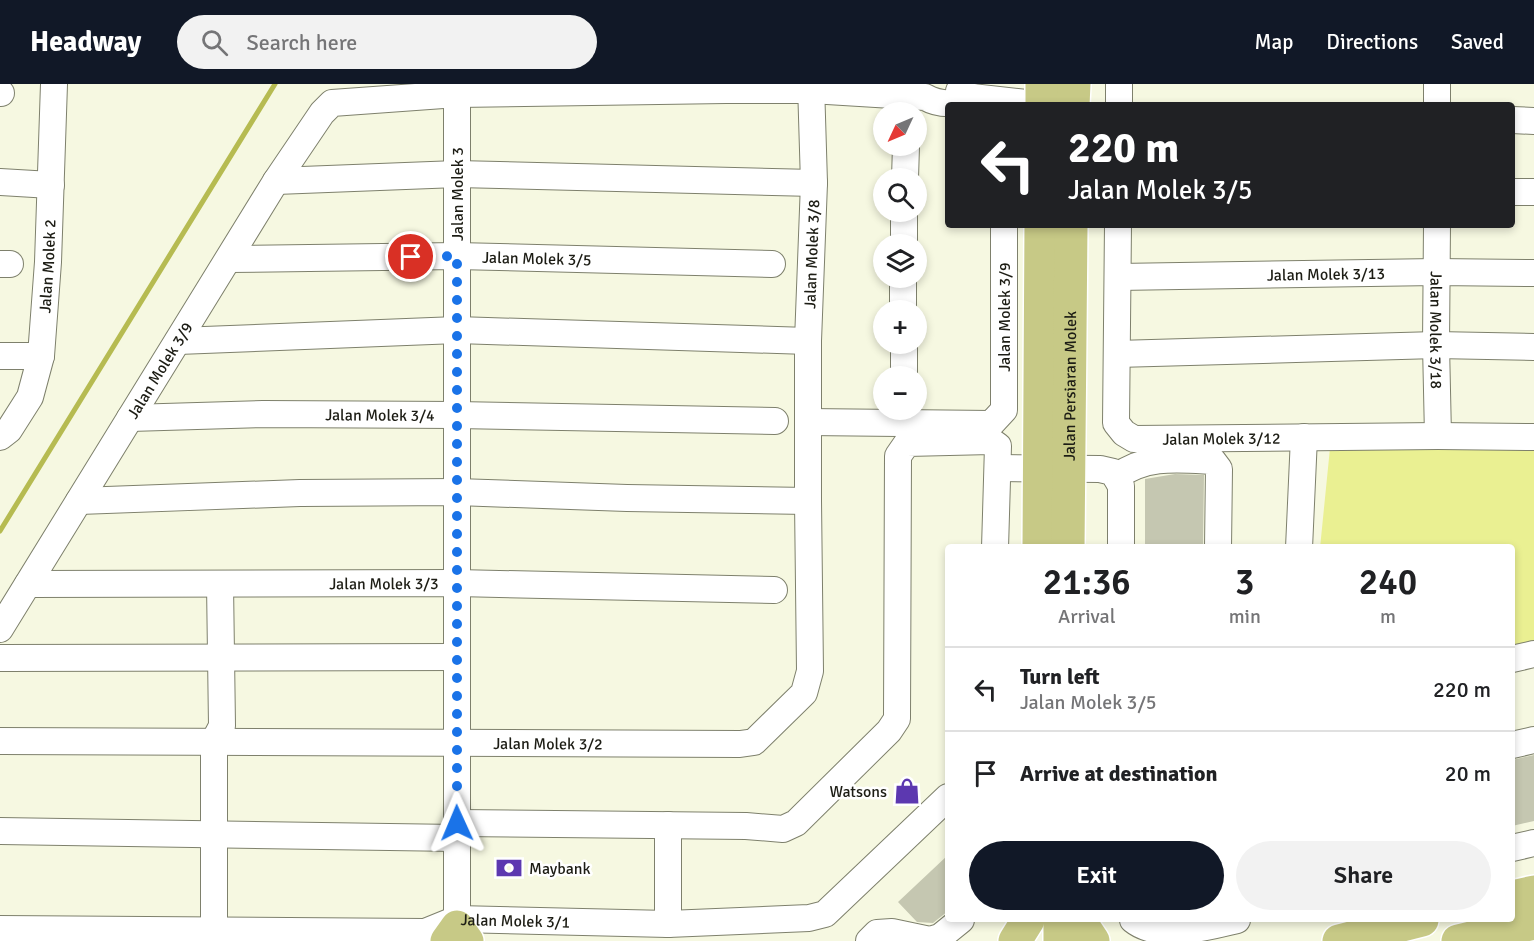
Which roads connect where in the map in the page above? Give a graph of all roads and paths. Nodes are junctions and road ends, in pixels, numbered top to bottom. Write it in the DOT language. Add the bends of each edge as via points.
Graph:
graph roads {
  1 [pos="54,84"];
  2 [pos="1042,84"];
  3 [pos="1074,84"];
  4 [pos="1119,84"];
  5 [pos="1437,84"];
  6 [pos="726,87"];
  7 [pos="811,87"];
  8 [pos="656,88"];
  9 [pos="457,94"];
  10 [pos="911,97"];
  11 [pos="1004,97"];
  12 [pos="1028,102"];
  13 [pos="1043,102"];
  14 [pos="1073,102"];
  15 [pos="1119,102"];
  16 [pos="1437,102"];
  17 [pos="1515,120"];
  18 [pos="1534,121"];
  19 [pos="457,174"];
  20 [pos="276,181"];
  21 [pos="0,182"];
  22 [pos="814,183"];
  23 [pos="51,185"];
  24 [pos="1515,192"];
  25 [pos="1534,192"];
  26 [pos="1004,228"];
  27 [pos="1041,228"];
  28 [pos="1071,228"];
  29 [pos="1118,228"];
  30 [pos="1437,228"];
  31 [pos="457,256"];
  32 [pos="229,259"];
  33 [pos="772,264"];
  34 [pos="1436,272"];
  35 [pos="1534,273"];
  36 [pos="1118,277"];
  37 [pos="457,330"];
  38 [pos="178,341"];
  39 [pos="808,341"];
  40 [pos="1436,345"];
  41 [pos="1534,347"];
  42 [pos="1117,354"];
  43 [pos="0,356"];
  44 [pos="41,356"];
  45 [pos="457,415"];
  46 [pos="130,418"];
  47 [pos="873,418"];
  48 [pos="927,418"];
  49 [pos="774,421"];
  50 [pos="808,422"];
  51 [pos="0,436"];
  52 [pos="1438,436"];
  53 [pos="1304,437"];
  54 [pos="1534,437"];
  55 [pos="998,458"];
  56 [pos="1055,468"];
  57 [pos="1116,477"];
  58 [pos="457,492"];
  59 [pos="79,501"];
  60 [pos="808,501"];
  61 [pos="995,544"];
  62 [pos="1040,544"];
  63 [pos="1067,544"];
  64 [pos="1121,544"];
  65 [pos="1218,544"];
  66 [pos="1299,544"];
  67 [pos="457,583"];
  68 [pos="28,584"];
  69 [pos="220,584"];
  70 [pos="774,590"];
  71 [pos="0,629"];
  72 [pos="1534,654"];
  73 [pos="222,657"];
  74 [pos="457,657"];
  75 [pos="0,658"];
  76 [pos="1515,658"];
  77 [pos="1534,740"];
  78 [pos="0,741"];
  79 [pos="214,741"];
  80 [pos="457,743"];
  81 [pos="1515,744"];
  82 [pos="945,800"];
  83 [pos="668,825"];
  84 [pos="457,830"];
  85 [pos="0,831"];
  86 [pos="214,835"];
  87 [pos="1534,843"];
  88 [pos="1515,847"];
  89 [pos="1534,892"];
  90 [pos="1515,896"];
  91 [pos="958,922"];
  92 [pos="1027,922"];
  93 [pos="1036,922"];
  94 [pos="1060,922"];
  95 [pos="1080,922"];
  96 [pos="1135,922"];
  97 [pos="1229,922"];
  98 [pos="1414,922"];
  99 [pos="1534,923"];
  100 [pos="668,924"];
  101 [pos="0,929"];
  102 [pos="214,929"];
  103 [pos="457,934"];
  104 [pos="869,941"];
  105 [pos="1015,941"];
  106 [pos="1035,941"];
  107 [pos="1059,941"];
  108 [pos="1093,941"];
  109 [pos="1339,941"];
  110 [pos="1458,941"];
  1 -- 23 [label="street, Jalan Molek 2"];
  2 -- 13 [label="main road"];
  3 -- 14 [label="main road"];
  4 -- 15 [label="street"];
  5 -- 16 [label="street"];
  6 -- 7 [label="street"];
  6 -- 8 [label="street"];
  7 -- 10 [label="street"];
  7 -- 22 [label="street, Jalan Molek 3/8"];
  8 -- 9 [label="street"];
  9 -- 19 [label="street, Jalan Molek 3"];
  9 -- 20 [label="street, Jalan Molek 3/9" via="329,104"];
  10 -- 11 [label="street" via="934,90 963,91 972,98"];
  11 -- 12 [label="street"];
  17 -- 18 [label="street"];
  19 -- 20 [label="street"];
  19 -- 22 [label="street"];
  19 -- 31 [label="street, Jalan Molek 3"];
  20 -- 32 [label="street, Jalan Molek 3/9"];
  21 -- 23 [label="street"];
  22 -- 39 [label="street, Jalan Molek 3/8"];
  23 -- 44 [label="street, Jalan Molek 2"];
  24 -- 25 [label="street"];
  26 -- 48 [label="street, Jalan Molek 3/9" via="1004,410 991,424"];
  27 -- 56 [label="main road, Jalan Persiaran Molek"];
  28 -- 56 [label="main road, Jalan Persiaran Molek"];
  29 -- 36 [label="street, Jalan Molek 3/12"];
  30 -- 34 [label="street, Jalan Molek 3/18"];
  31 -- 32 [label="street, Jalan Molek 3/5"];
  31 -- 33 [label="street, Jalan Molek 3/5"];
  31 -- 37 [label="street, Jalan Molek 3"];
  32 -- 38 [label="street, Jalan Molek 3/9"];
  34 -- 35 [label="street, Jalan Molek 3/13"];
  34 -- 36 [label="street, Jalan Molek 3/13"];
  34 -- 40 [label="street, Jalan Molek 3/18"];
  36 -- 42 [label="street, Jalan Molek 3/12"];
  37 -- 38 [label="street"];
  37 -- 39 [label="street"];
  37 -- 45 [label="street, Jalan Molek 3"];
  38 -- 46 [label="street, Jalan Molek 3/9"];
  39 -- 50 [label="street, Jalan Molek 3/8"];
  40 -- 41 [label="street"];
  40 -- 42 [label="street"];
  40 -- 52 [label="street, Jalan Molek 3/18"];
  42 -- 53 [label="street, Jalan Molek 3/12" via="1116,423 1134,440"];
  43 -- 44 [label="street"];
  44 -- 51 [label="street, Jalan Molek 2" via="30,397 9,430"];
  45 -- 46 [label="street, Jalan Molek 3/4"];
  45 -- 49 [label="street, Jalan Molek 3/4"];
  45 -- 58 [label="street, Jalan Molek 3"];
  46 -- 59 [label="street, Jalan Molek 3/9"];
  47 -- 50 [label="street"];
  50 -- 60 [label="street, Jalan Molek 3/2"];
  52 -- 53 [label="street, Jalan Molek 3/12"];
  52 -- 54 [label="street, Jalan Molek 3/12"];
  53 -- 66 [label="street"];
  55 -- 56 [label="street"];
  55 -- 61 [label="street"];
  55 -- 83 [label="street" via="991,441 907,443 898,456 897,719 889,731 796,823 783,829"];
  56 -- 57 [label="street" via="1100,469 1113,472"];
  56 -- 62 [label="main road, Jalan Persiaran Molek"];
  56 -- 63 [label="main road, Jalan Persiaran Molek"];
  57 -- 64 [label="street" via="1121,486"];
  57 -- 65 [label="street" via="1143,462 1213,461 1219,469"];
  58 -- 59 [label="street"];
  58 -- 60 [label="street"];
  58 -- 67 [label="street, Jalan Molek 3"];
  59 -- 68 [label="street, Jalan Molek 3/9"];
  60 -- 80 [label="street, Jalan Molek 3/2" via="810,671 804,693 754,742"];
  67 -- 69 [label="street, Jalan Molek 3/3"];
  67 -- 70 [label="street, Jalan Molek 3/3"];
  67 -- 74 [label="street, Jalan Molek 3"];
  68 -- 69 [label="street, Jalan Molek 3/3"];
  68 -- 71 [label="street, Jalan Molek 3/9"];
  69 -- 73 [label="street"];
  72 -- 76 [label="street"];
  73 -- 74 [label="street"];
  73 -- 75 [label="street"];
  73 -- 79 [label="street" via="222,726"];
  74 -- 80 [label="street, Jalan Molek 3"];
  77 -- 81 [label="street"];
  78 -- 79 [label="street, Jalan Molek 3/2"];
  79 -- 80 [label="street, Jalan Molek 3/2"];
  79 -- 86 [label="street"];
  80 -- 84 [label="street, Jalan Molek 3"];
  82 -- 100 [label="street, Jalan Molek 3/1" via="825,914"];
  83 -- 84 [label="street"];
  83 -- 100 [label="street"];
  84 -- 86 [label="street"];
  84 -- 103 [label="street, Jalan Molek 3"];
  85 -- 86 [label="street"];
  86 -- 102 [label="street"];
  87 -- 88 [label="street"];
  89 -- 90 [label="main road"];
  91 -- 104 [label="street" via="930,940 892,932 877,933"];
  92 -- 105 [label="main road"];
  93 -- 106 [label="main road"];
  94 -- 107 [label="main road"];
  95 -- 108 [label="main road"];
  96 -- 97 [label="street" via="1169,933"];
  98 -- 109 [label="main road"];
  99 -- 110 [label="main road"];
  100 -- 103 [label="street, Jalan Molek 3/1"];
  101 -- 102 [label="street, Jalan Molek 3/1"];
  102 -- 103 [label="street, Jalan Molek 3/1"];
}
